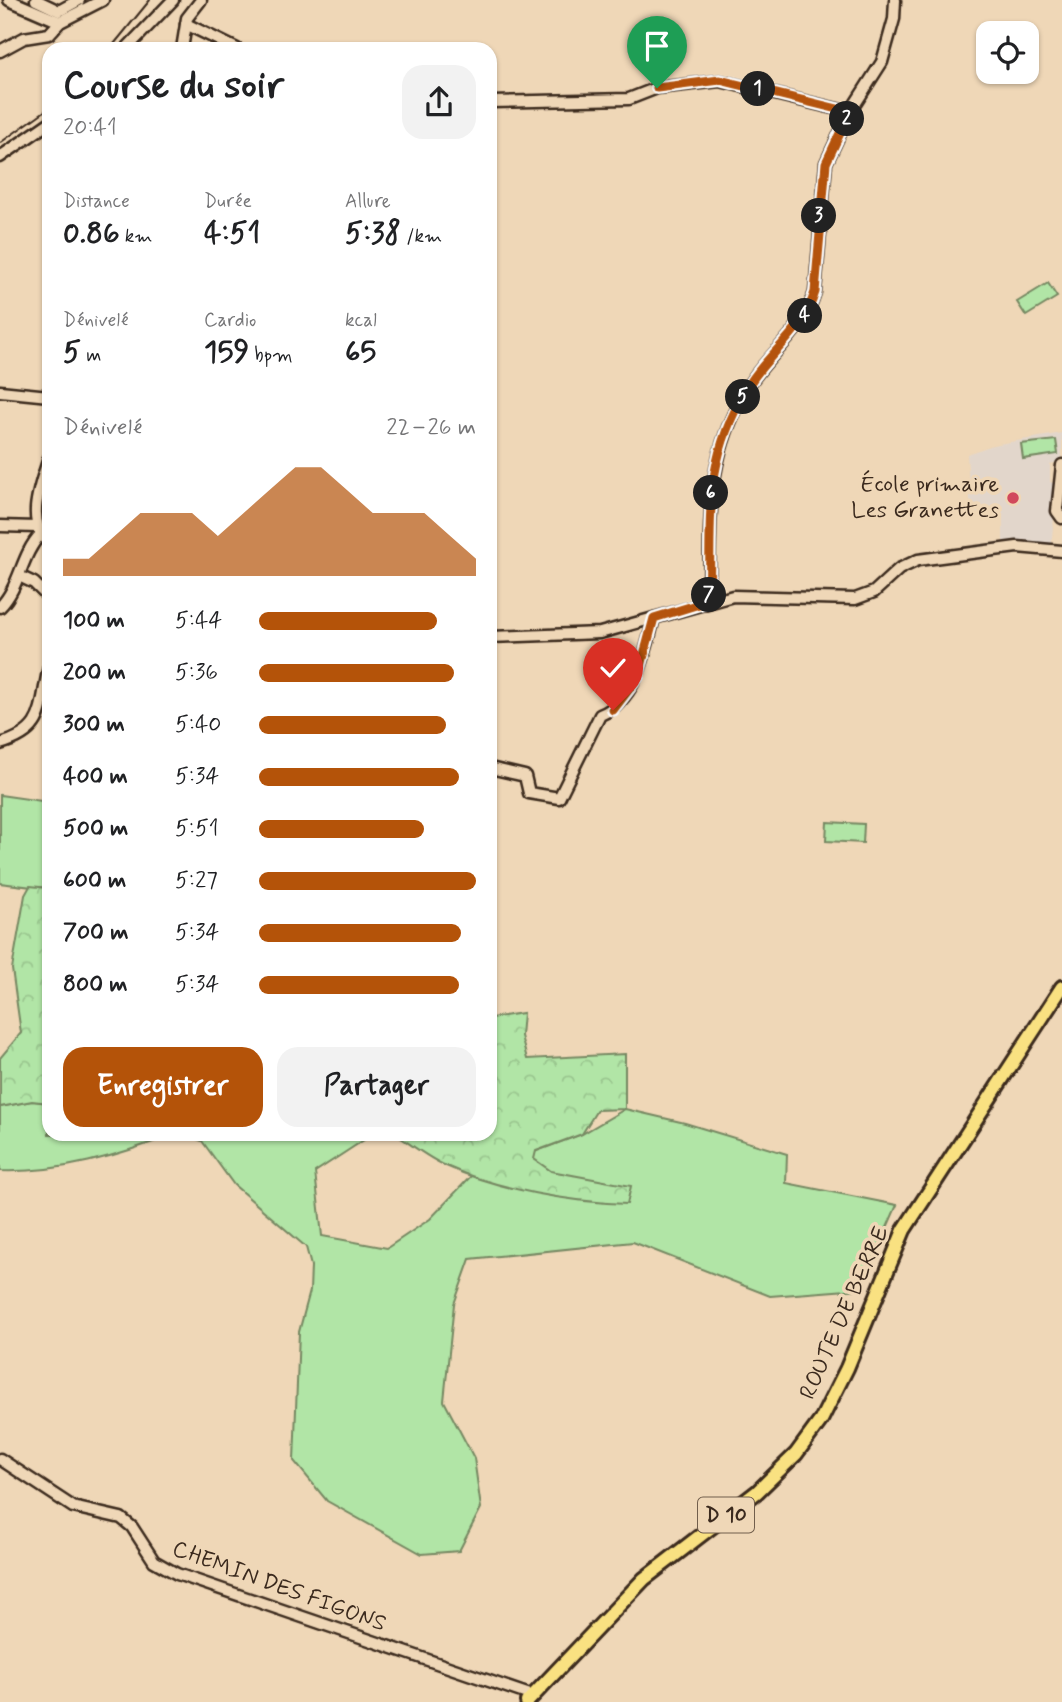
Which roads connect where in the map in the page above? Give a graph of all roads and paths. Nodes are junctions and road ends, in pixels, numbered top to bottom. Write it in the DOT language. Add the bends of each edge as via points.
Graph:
graph roads {
  1 [pos="9,0"];
  2 [pos="36,0"];
  3 [pos="79,0"];
  4 [pos="164,0"];
  5 [pos="173,0"];
  6 [pos="201,0"];
  7 [pos="895,0"];
  8 [pos="95,1"];
  9 [pos="60,22"];
  10 [pos="186,24"];
  11 [pos="131,42"];
  12 [pos="132,42"];
  13 [pos="183,42"];
  14 [pos="223,42"];
  15 [pos="0,50"];
  16 [pos="497,102"];
  17 [pos="850,112"];
  18 [pos="42,128"];
  19 [pos="0,157"];
  20 [pos="0,391"];
  21 [pos="42,395"];
  22 [pos="1062,465"];
  23 [pos="42,484"];
  24 [pos="1061,493"];
  25 [pos="1062,518"];
  26 [pos="0,526"];
  27 [pos="39,531"];
  28 [pos="42,534"];
  29 [pos="1062,551"];
  30 [pos="19,576"];
  31 [pos="42,591"];
  32 [pos="709,601"];
  33 [pos="0,607"];
  34 [pos="654,618"];
  35 [pos="497,637"];
  36 [pos="42,697"];
  37 [pos="0,744"];
  38 [pos="497,770"];
  39 [pos="1062,986"];
  40 [pos="0,1459"];
  41 [pos="530,1699"];
  1 -- 9 [label="street"];
  2 -- 3 [label="street" via="59,11"];
  4 -- 11 [label="street"];
  5 -- 12 [label="street"];
  6 -- 10 [label="street"];
  7 -- 17 [label="street" via="882,62"];
  8 -- 9 [label="street"];
  9 -- 15 [label="street" via="49,34 24,38"];
  10 -- 13 [label="street"];
  10 -- 14 [label="street"];
  16 -- 17 [label="street" via="629,99 657,88 720,80"];
  17 -- 32 [label="street" via="826,163 811,305 795,332 748,387 718,448 710,496"];
  18 -- 19 [label="street"];
  20 -- 21 [label="street"];
  22 -- 24 [label="street"];
  23 -- 27 [label="street" via="37,502"];
  24 -- 25 [label="street" via="1057,514"];
  26 -- 27 [label="street"];
  27 -- 28 [label="street"];
  27 -- 30 [label="street"];
  29 -- 32 [label="street" via="1012,547 918,560 898,569 874,592 855,598 745,595"];
  30 -- 31 [label="street"];
  30 -- 33 [label="street"];
  32 -- 34 [label="street"];
  34 -- 35 [label="street" via="585,635"];
  34 -- 38 [label="street" via="638,677 613,710 600,715 559,798 529,793 525,776"];
  36 -- 37 [label="street" via="31,730"];
  39 -- 41 [label="main road, ROUTE DE BERRE / D 10" via="904,1230 847,1368 821,1420 796,1454 757,1492 644,1579"];
  40 -- 41 [label="street, CHEMIN DES FIGONS" via="72,1507 121,1518 154,1561 177,1574"];
}
